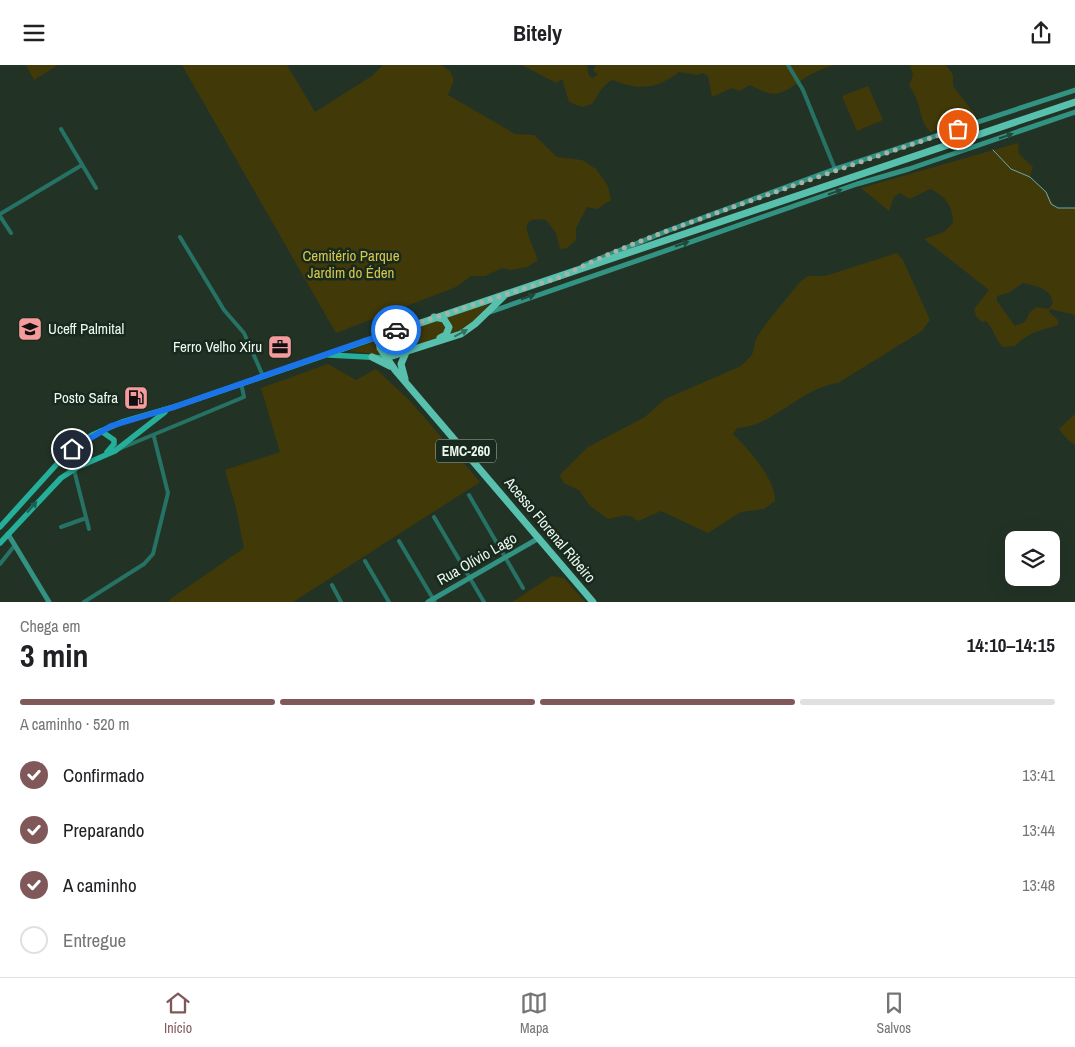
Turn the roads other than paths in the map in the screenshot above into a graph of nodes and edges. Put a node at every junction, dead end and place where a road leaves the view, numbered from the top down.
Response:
1 (788, 65) edge
2 (1075, 90) edge
3 (1075, 101) edge
4 (1075, 112) edge
5 (61, 129) dead end
6 (82, 165) junction
7 (835, 169) junction
8 (96, 188) dead end
9 (0, 215) edge
10 (11, 233) dead end
11 (180, 237) dead end
12 (563, 276) junction
13 (513, 291) junction
14 (483, 316) junction
15 (434, 317) junction
16 (385, 335) junction
17 (436, 341) junction
18 (407, 350) junction
19 (322, 355) junction
20 (372, 357) junction
21 (386, 358) junction
22 (395, 370) junction
23 (263, 375) junction
24 (241, 383) junction
25 (408, 383) junction
26 (174, 407) junction
27 (101, 431) junction
28 (154, 437) junction
29 (115, 451) junction
30 (104, 455) junction
31 (74, 470) junction
32 (469, 495) dead end
33 (434, 517) dead end
34 (86, 518) junction
35 (0, 527) edge
36 (61, 527) dead end
37 (89, 529) dead end
38 (8, 534) junction
39 (539, 538) junction
40 (399, 541) dead end
41 (0, 543) edge
42 (15, 545) junction
43 (506, 557) junction
44 (365, 561) dead end
45 (0, 564) edge
46 (470, 578) junction
47 (332, 585) dead end
48 (524, 588) dead end
49 (432, 601) edge
50 (49, 602) edge
51 (84, 602) edge
52 (341, 602) edge
53 (389, 602) edge
54 (484, 602) edge
55 (593, 602) edge

1 - 7 street
2 - 7 main road
3 - 12 highway
14 -> 4 main road
5 - 6 street
6 - 8 street
6 - 9 street
7 - 12 main road
9 - 10 street
11 - 23 street
12 - 13 highway
13 - 14 highway
13 - 15 highway
17 -> 14 highway
15 - 16 highway
15 - 17 highway
16 - 19 main road
16 - 21 highway
17 - 18 highway
18 - 21 highway
18 - 25 highway, Acesso Florenal Ribeiro / EMC-260
19 - 20 main road
19 - 23 main road
20 - 21 main road
20 - 22 highway
21 - 22 highway, Acesso Florenal Ribeiro / EMC-260
22 - 25 highway, Acesso Florenal Ribeiro / EMC-260
23 - 24 main road
24 - 26 main road
24 - 28 street
25 - 39 highway, Acesso Florenal Ribeiro / EMC-260
26 - 27 main road
26 - 29 main road
27 - 30 main road
27 - 35 main road
28 - 29 street
28 - 51 street
29 - 30 main road
30 - 31 main road
31 - 34 street
38 -> 31 main road
32 - 43 street
33 - 46 street
34 - 36 street
34 - 37 street
38 - 41 main road
38 - 42 main road
39 - 43 main road, Rua Olívio Lago
39 - 55 highway, Acesso Florenal Ribeiro / EMC-260
40 - 49 street
42 - 45 street
42 - 50 main road
43 - 46 main road, Rua Olívio Lago
43 - 48 street
44 - 53 street
46 - 49 main road, Rua Olívio Lago
46 - 54 street
47 - 52 street

